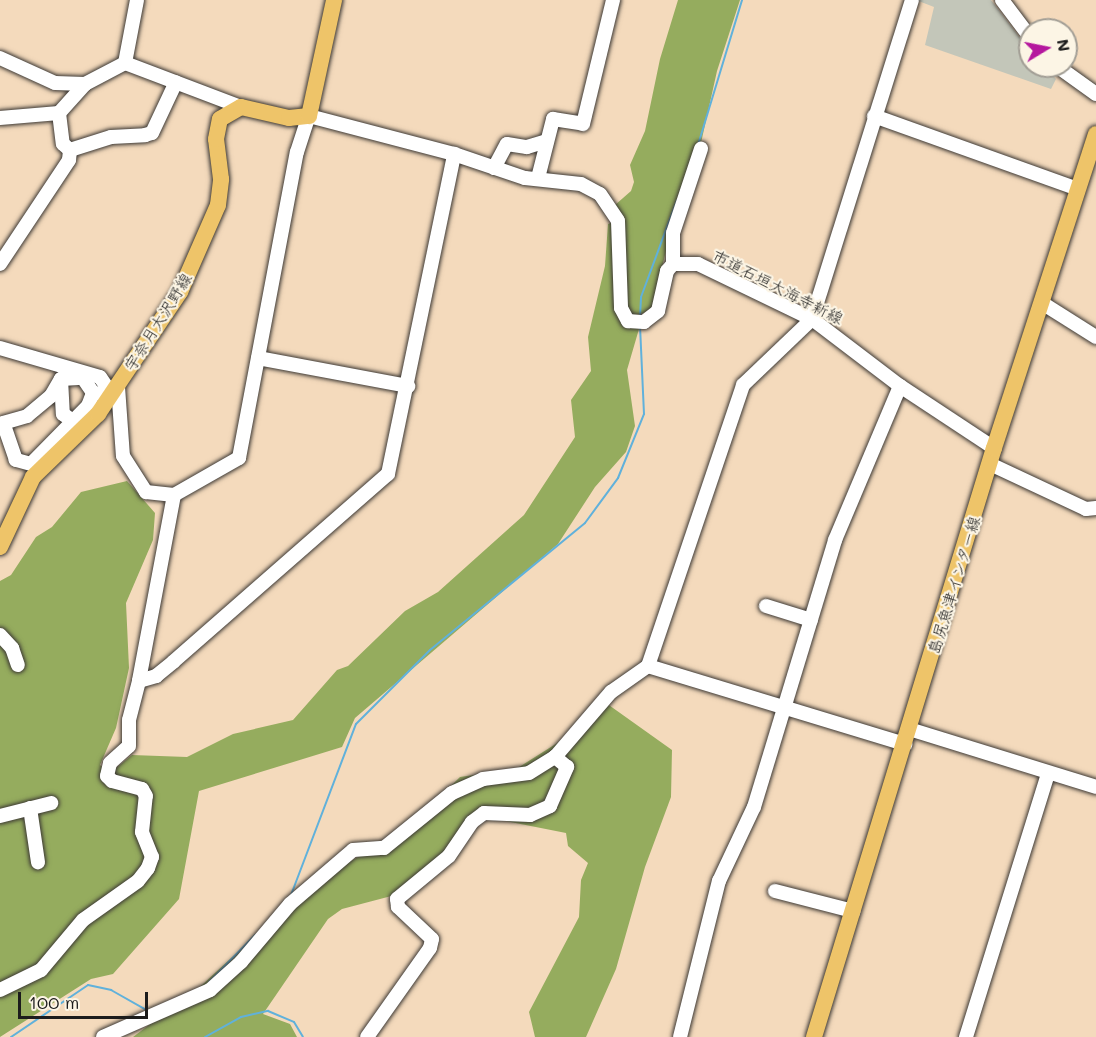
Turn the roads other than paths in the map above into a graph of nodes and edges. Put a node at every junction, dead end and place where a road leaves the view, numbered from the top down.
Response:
1 (137, 0) edge
2 (333, 0) edge
3 (613, 0) edge
4 (912, 0) edge
5 (1002, 0) edge
6 (1018, 22) edge
7 (0, 58) edge
8 (125, 63) junction
9 (1074, 78) edge
10 (176, 82) junction
11 (85, 84) junction
12 (1096, 94) edge
13 (241, 107) junction
14 (59, 113) junction
15 (309, 116) junction
16 (874, 116) junction
17 (0, 118) edge
18 (1096, 134) edge
19 (547, 141) junction
20 (701, 149) dead end
21 (70, 150) junction
22 (454, 154) junction
23 (1092, 162) edge
24 (494, 168) junction
25 (538, 178) junction
26 (1078, 189) junction
27 (0, 264) edge
28 (673, 264) junction
29 (1042, 303) junction
30 (812, 319) junction
31 (1096, 338) edge
32 (0, 348) edge
33 (258, 358) junction
34 (61, 379) junction
35 (408, 386) junction
36 (900, 386) junction
37 (115, 391) junction
38 (93, 393) junction
39 (74, 422) junction
40 (992, 456) junction
41 (174, 495) junction
42 (1096, 508) edge
43 (0, 547) edge
44 (766, 606) dead end
45 (811, 620) junction
46 (0, 635) edge
47 (18, 665) dead end
48 (648, 666) junction
49 (139, 681) junction
50 (784, 707) junction
51 (907, 736) junction
52 (555, 758) junction
53 (1048, 773) junction
54 (1096, 787) edge
55 (51, 803) dead end
56 (30, 808) junction
57 (0, 816) edge
58 (38, 862) dead end
59 (775, 891) dead end
60 (853, 911) junction
61 (0, 990) edge
62 (818, 1036) edge
63 (103, 1037) edge
64 (367, 1037) edge
65 (680, 1037) edge
66 (966, 1037) edge

1 - 8 street
2 - 15 main road
3 - 19 street
4 - 16 street
5 - 6 street
7 - 11 street
8 - 10 street
8 - 11 street
9 - 12 street
10 - 13 street
10 - 21 street
11 - 14 street
13 - 15 main road
13 - 37 main road, 宇奈月大沢野線
14 - 17 street
14 - 21 street
15 - 22 street
15 - 33 street
16 - 26 street
16 - 30 street
18 - 23 main road, 島尻魚津インター線
19 - 24 street
19 - 25 street
20 - 28 street
21 - 27 street
22 - 24 street
22 - 35 street
23 - 26 main road, 島尻魚津インター線
24 - 25 street
25 - 28 street
26 - 29 main road, 島尻魚津インター線
28 - 30 street, 市道石垣大海寺新線
29 - 31 street
29 - 40 main road, 島尻魚津インター線
30 - 36 street, 市道石垣大海寺新線
30 - 48 street
32 - 37 street
33 - 35 street
33 - 41 street
34 - 38 street
34 - 39 street
34 - 39 street
35 - 49 street
36 - 40 street, 市道石垣大海寺新線
36 - 45 street
37 - 38 street
37 - 41 street
37 - 43 main road, 宇奈月大沢野線
38 - 39 street
40 - 42 street, 市道石垣大海寺新線
40 - 51 main road, 島尻魚津インター線
41 - 49 street
44 - 45 street
45 - 50 street
46 - 47 street
48 - 50 street
48 - 52 street
49 - 61 street
50 - 51 street
50 - 65 street
51 - 53 street
51 - 60 main road, 島尻魚津インター線
52 - 63 street
52 - 64 street
53 - 54 street
53 - 66 street
55 - 56 street
56 - 57 street
56 - 58 street
59 - 60 street
60 - 62 main road, 島尻魚津インター線

